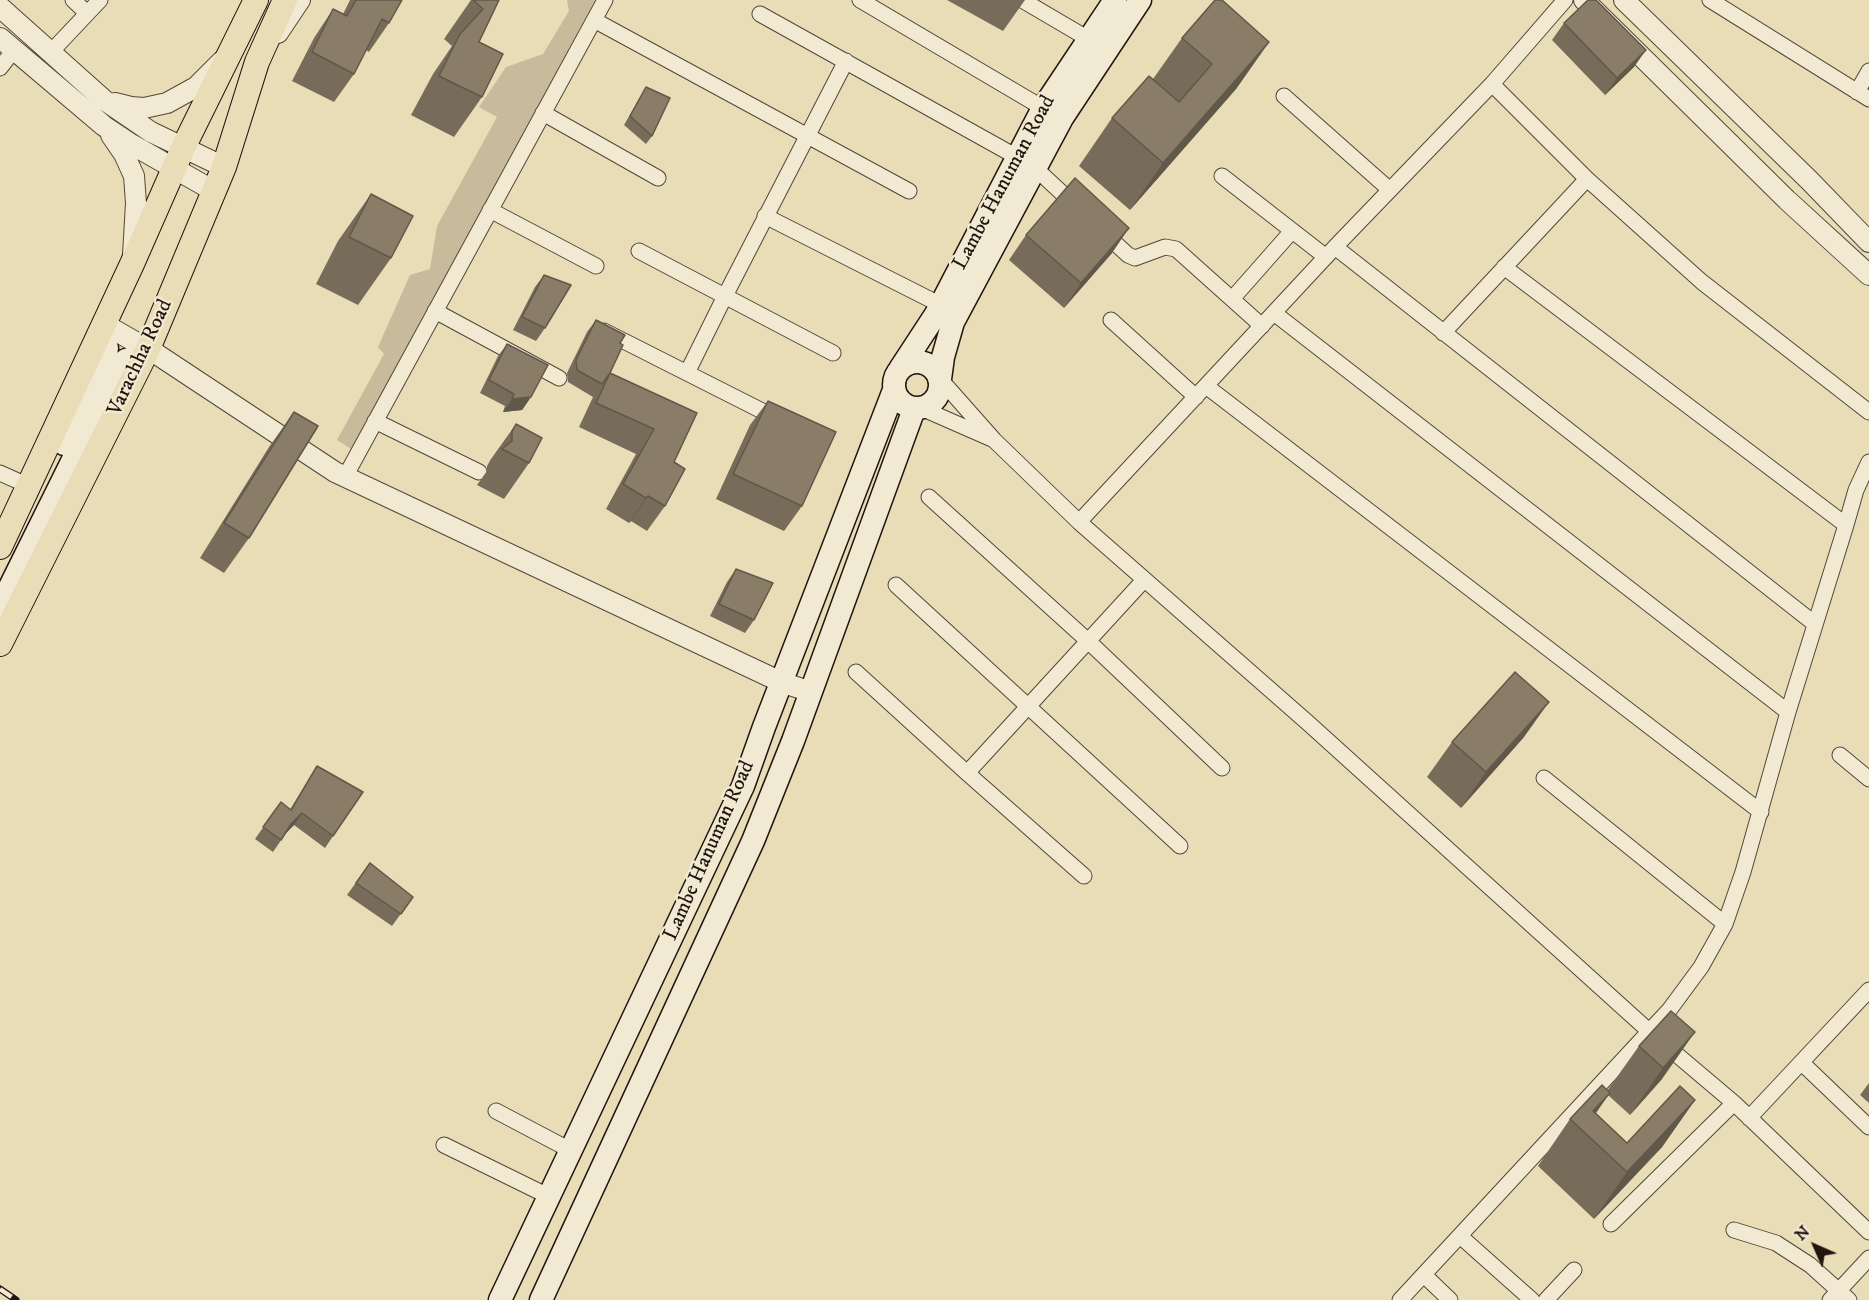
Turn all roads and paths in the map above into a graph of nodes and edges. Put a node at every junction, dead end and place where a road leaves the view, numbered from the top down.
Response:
1 (73, 0) edge
2 (100, 0) edge
3 (243, 0) edge
4 (256, 0) edge
5 (605, 0) edge
6 (860, 0) edge
7 (1115, 0) edge
8 (1140, 0) edge
9 (1565, 0) edge
10 (1584, 0) edge
11 (1624, 0) edge
12 (1710, 0) edge
13 (289, 1) edge
14 (1032, 2) edge
15 (0, 8) edge
16 (87, 13) junction
17 (760, 14) dead end
18 (594, 20) junction
19 (7, 44) edge
20 (1098, 44) junction
21 (232, 49) junction
22 (50, 53) junction
23 (846, 61) junction
24 (0, 68) edge
25 (1869, 71) edge
26 (1492, 84) junction
27 (1863, 95) edge
28 (1284, 96) dead end
29 (104, 100) junction
30 (1053, 113) junction
31 (543, 114) junction
32 (104, 126) junction
33 (807, 135) junction
34 (178, 158) junction
35 (1026, 162) junction
36 (224, 167) junction
37 (1222, 176) dead end
38 (658, 178) dead end
39 (1587, 179) junction
40 (1390, 190) junction
41 (214, 191) junction
42 (909, 191) dead end
43 (490, 210) junction
44 (765, 216) junction
45 (1292, 231) junction
46 (1869, 242) edge
47 (639, 251) dead end
48 (1331, 252) junction
49 (132, 264) junction
50 (596, 266) dead end
51 (1504, 267) junction
52 (1869, 275) edge
53 (725, 296) junction
54 (1232, 298) junction
55 (941, 305) junction
56 (435, 311) junction
57 (1274, 313) junction
58 (1112, 320) dead end
59 (1262, 326) junction
60 (596, 327) edge
61 (102, 329) junction
62 (1443, 333) junction
63 (146, 352) junction
64 (833, 353) dead end
65 (687, 373) junction
66 (559, 378) dead end
67 (897, 379) junction
68 (940, 379) junction
69 (1206, 386) junction
70 (1196, 398) junction
71 (918, 409) junction
72 (1869, 412) edge
73 (375, 421) junction
74 (790, 424) edge
75 (994, 440) junction
76 (1869, 462) edge
77 (479, 472) dead end
78 (0, 473) edge
79 (345, 477) junction
80 (29, 486) junction
81 (929, 496) dead end
82 (1079, 522) junction
83 (1846, 525) junction
84 (0, 547) edge
85 (1144, 580) junction
86 (0, 581) edge
87 (896, 585) dead end
88 (0, 607) edge
89 (1815, 624) junction
90 (1088, 641) junction
91 (0, 644) edge
92 (856, 672) dead end
93 (781, 682) junction
94 (811, 692) junction
95 (1028, 706) junction
96 (1788, 712) junction
97 (1840, 755) dead end
98 (1222, 768) dead end
99 (967, 773) junction
100 (1544, 778) dead end
101 (1869, 779) edge
102 (1761, 812) junction
103 (1180, 846) dead end
104 (1084, 876) dead end
105 (1725, 924) junction
106 (1869, 990) edge
107 (1650, 1032) junction
108 (1802, 1063) junction
109 (1734, 1103) junction
110 (496, 1111) dead end
111 (1749, 1118) junction
112 (1869, 1127) edge
113 (444, 1145) dead end
114 (570, 1150) junction
115 (548, 1196) junction
116 (1611, 1224) dead end
117 (1734, 1230) dead end
118 (1869, 1232) edge
119 (1460, 1236) junction
120 (1868, 1261) edge
121 (1574, 1270) dead end
122 (1424, 1275) junction
123 (1839, 1297) edge
124 (500, 1300) edge
125 (541, 1300) edge
126 (1400, 1300) edge
127 (1450, 1300) edge
128 (1532, 1300) edge
129 (1546, 1300) edge

1 - 16 street
2 - 16 street
3 - 21 street
4 - 21 main road
5 - 18 street
6 - 30 street
7 - 20 main road, Lambe Hanuman Road
8 - 20 main road
9 - 26 street
10 - 52 street
11 - 46 street
12 - 27 street
13 - 36 main road, Varachha Road
14 - 20 street
15 - 22 street
16 - 22 street
17 - 23 street
18 - 31 street
18 - 33 street
19 - 24 street
19 - 32 street
20 - 30 main road, Lambe Hanuman Road
21 - 29 street
21 - 34 main road
22 - 29 street
23 - 33 street
23 - 35 street
25 - 27 street
26 - 39 street
26 - 40 street
28 - 40 street
29 - 34 street
30 - 35 main road, Lambe Hanuman Road
31 - 38 street
31 - 43 street
32 - 34 street
32 - 49 street
33 - 42 street
33 - 44 street
34 - 36 street
34 - 41 street
34 - 49 main road
35 - 54 street
35 - 55 main road, Lambe Hanuman Road
35 - 68 main road
36 - 41 main road, Varachha Road
37 - 45 street
39 - 51 street
39 - 72 street
40 - 48 street
41 - 63 main road, Varachha Road
43 - 50 street
43 - 56 street
44 - 53 street
44 - 55 street
45 - 48 street
45 - 54 street
47 - 53 street
48 - 57 street
48 - 62 street
49 - 61 main road
51 - 62 street
51 - 83 street
53 - 64 street
53 - 65 street
54 - 59 street
55 - 67 main road, Lambe Hanuman Road
56 - 66 street
56 - 73 street
57 - 59 street
57 - 96 street
58 - 70 street
59 - 69 street
60 - 65 street
61 - 63 street
61 - 80 main road
61 - 86 main road
62 - 89 street
63 - 79 street
63 - 88 main road
63 - 91 main road, Varachha Road
65 - 74 street
67 - 68 main road
67 - 71 main road
67 - 93 main road, Lambe Hanuman Road
68 - 71 main road
68 - 75 street
69 - 70 street
69 - 102 street
70 - 82 street
71 - 75 street
71 - 94 main road, Lambe Hanuman Road
73 - 77 street
73 - 79 street
75 - 82 street
76 - 83 street
78 - 80 street
79 - 93 street
80 - 84 main road
81 - 90 street
82 - 85 street
83 - 89 street
85 - 90 street
85 - 107 street
87 - 95 street
89 - 96 street
90 - 95 street
90 - 98 street
92 - 99 street
93 - 94 street
93 - 114 main road, Lambe Hanuman Road
94 - 125 main road, Lambe Hanuman Road
95 - 99 street
95 - 103 street
96 - 102 street
97 - 101 street
99 - 104 street
100 - 105 street
102 - 105 street
105 - 107 street
106 - 108 street
107 - 109 street
107 - 119 street
108 - 111 street
108 - 112 street
109 - 111 street
109 - 116 street
110 - 114 street
111 - 118 street
113 - 115 street
114 - 115 main road, Lambe Hanuman Road
115 - 124 main road, Lambe Hanuman Road
117 - 123 street
119 - 122 street
119 - 128 street
120 - 123 street
121 - 129 street
122 - 126 street
122 - 127 street

